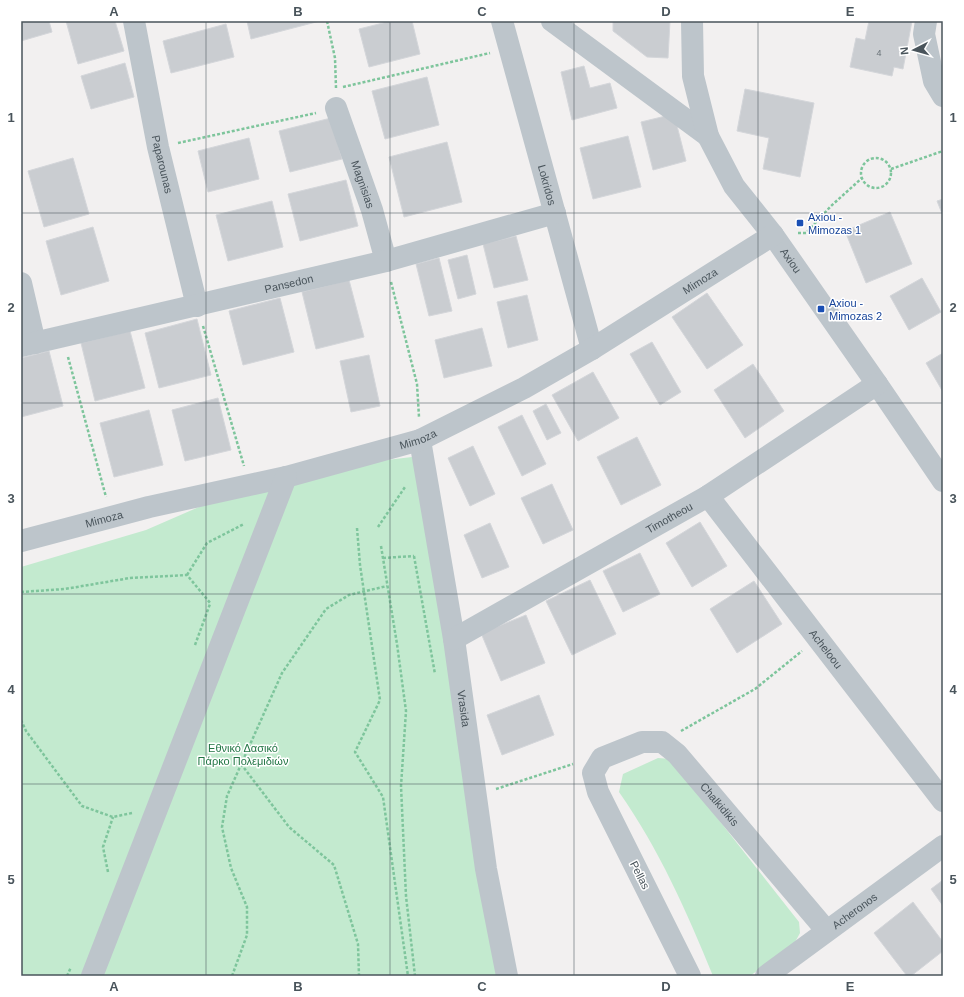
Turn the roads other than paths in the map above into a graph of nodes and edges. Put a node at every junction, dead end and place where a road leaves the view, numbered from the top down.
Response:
1 (134, 21) edge
2 (502, 21) edge
3 (552, 21) edge
4 (692, 21) edge
5 (926, 21) edge
6 (943, 96) edge
7 (336, 108) road end
8 (708, 136) junction
9 (555, 213) junction
10 (774, 235) junction
11 (386, 261) junction
12 (21, 283) edge
13 (197, 306) junction
14 (28, 344) edge
15 (592, 349) junction
16 (878, 384) junction
17 (420, 440) junction
18 (286, 477) junction
19 (943, 481) edge
20 (708, 496) junction
21 (21, 541) edge
22 (454, 639) junction
23 (593, 773) joint
24 (943, 801) edge
25 (943, 846) edge
26 (826, 930) junction
27 (92, 976) edge
28 (507, 976) edge
29 (690, 976) edge
30 (766, 976) edge

1 - 13 street, Paparounas
2 - 9 street, Lokridos
3 - 8 street
4 - 8 street, Axiou
5 - 6 street
7 - 11 street, Magnisias
8 - 10 street, Axiou
9 - 11 street, Pansedon
9 - 15 street, Lokridos
10 - 15 street, Mimoza
10 - 16 street, Axiou
11 - 13 street, Pansedon
12 - 14 street
13 - 14 street, Pansedon
15 - 17 street, Mimoza
16 - 19 street, Axiou
16 - 20 street, Timotheou
17 - 18 street, Mimoza
17 - 22 street, Vrasida
18 - 21 street, Mimoza
18 - 27 street
20 - 22 street, Timotheou
20 - 24 street, Acheloou
22 - 28 street, Vrasida
23 - 26 street, Chalkidikis
23 - 29 street, Pellas
25 - 26 street, Acheronos
26 - 30 street, Acheronos

